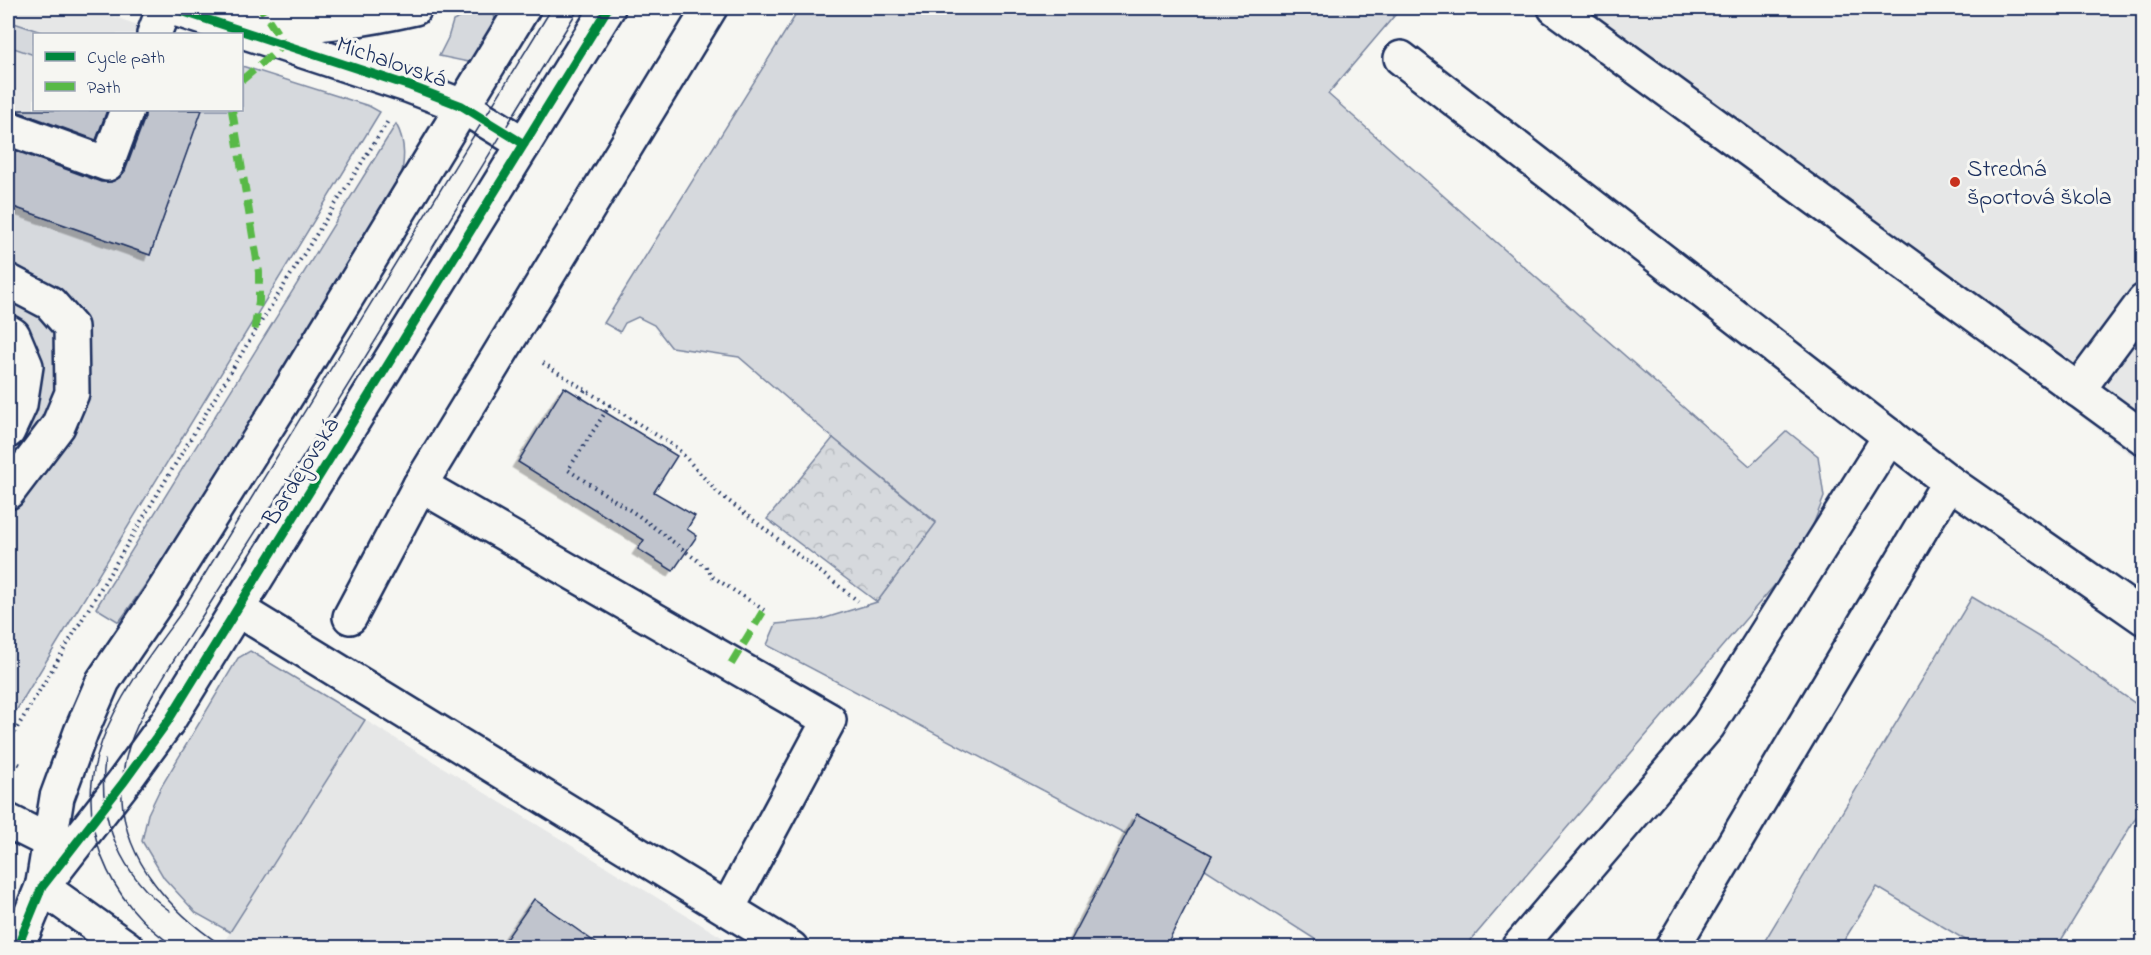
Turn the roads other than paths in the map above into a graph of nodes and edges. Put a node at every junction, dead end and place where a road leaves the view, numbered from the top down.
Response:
1 (164, 8) edge
2 (172, 8) edge
3 (415, 8) edge
4 (523, 8) edge
5 (609, 8) edge
6 (710, 8) edge
7 (1555, 8) edge
8 (231, 26) junction
9 (154, 33) edge
10 (1401, 58) dead end
11 (462, 106) junction
12 (127, 111) edge
13 (8, 128) edge
14 (524, 144) junction
15 (8, 281) edge
16 (2144, 302) edge
17 (8, 332) edge
18 (2078, 390) junction
19 (14, 418) edge
20 (57, 426) junction
21 (1890, 436) junction
22 (2144, 438) edge
23 (1949, 482) junction
24 (420, 485) junction
25 (8, 492) edge
26 (237, 609) junction
27 (350, 618) dead end
28 (2144, 618) edge
29 (8, 821) edge
30 (60, 845) junction
31 (42, 887) junction
32 (728, 908) junction
33 (17, 948) edge
34 (127, 948) edge
35 (791, 948) edge
36 (1518, 948) edge
37 (1672, 948) edge

1 - 9 street
2 - 8 street, Michalovská
3 - 8 street
4 - 11 street
5 - 14 street, Bardejovská
6 - 24 street
7 - 18 street
8 - 11 street, Michalovská
10 - 21 street
11 - 14 street, Michalovská
11 - 30 street
12 - 13 street
14 - 26 street, Bardejovská
15 - 20 street
16 - 18 street
17 - 19 street
18 - 22 street
19 - 20 street
20 - 25 street
21 - 23 street
21 - 36 street
23 - 28 street
23 - 37 street
24 - 27 street
24 - 32 street
26 - 30 street, Bardejovská
26 - 32 street
29 - 30 street
30 - 31 street
31 - 33 street
31 - 34 street
32 - 35 street

